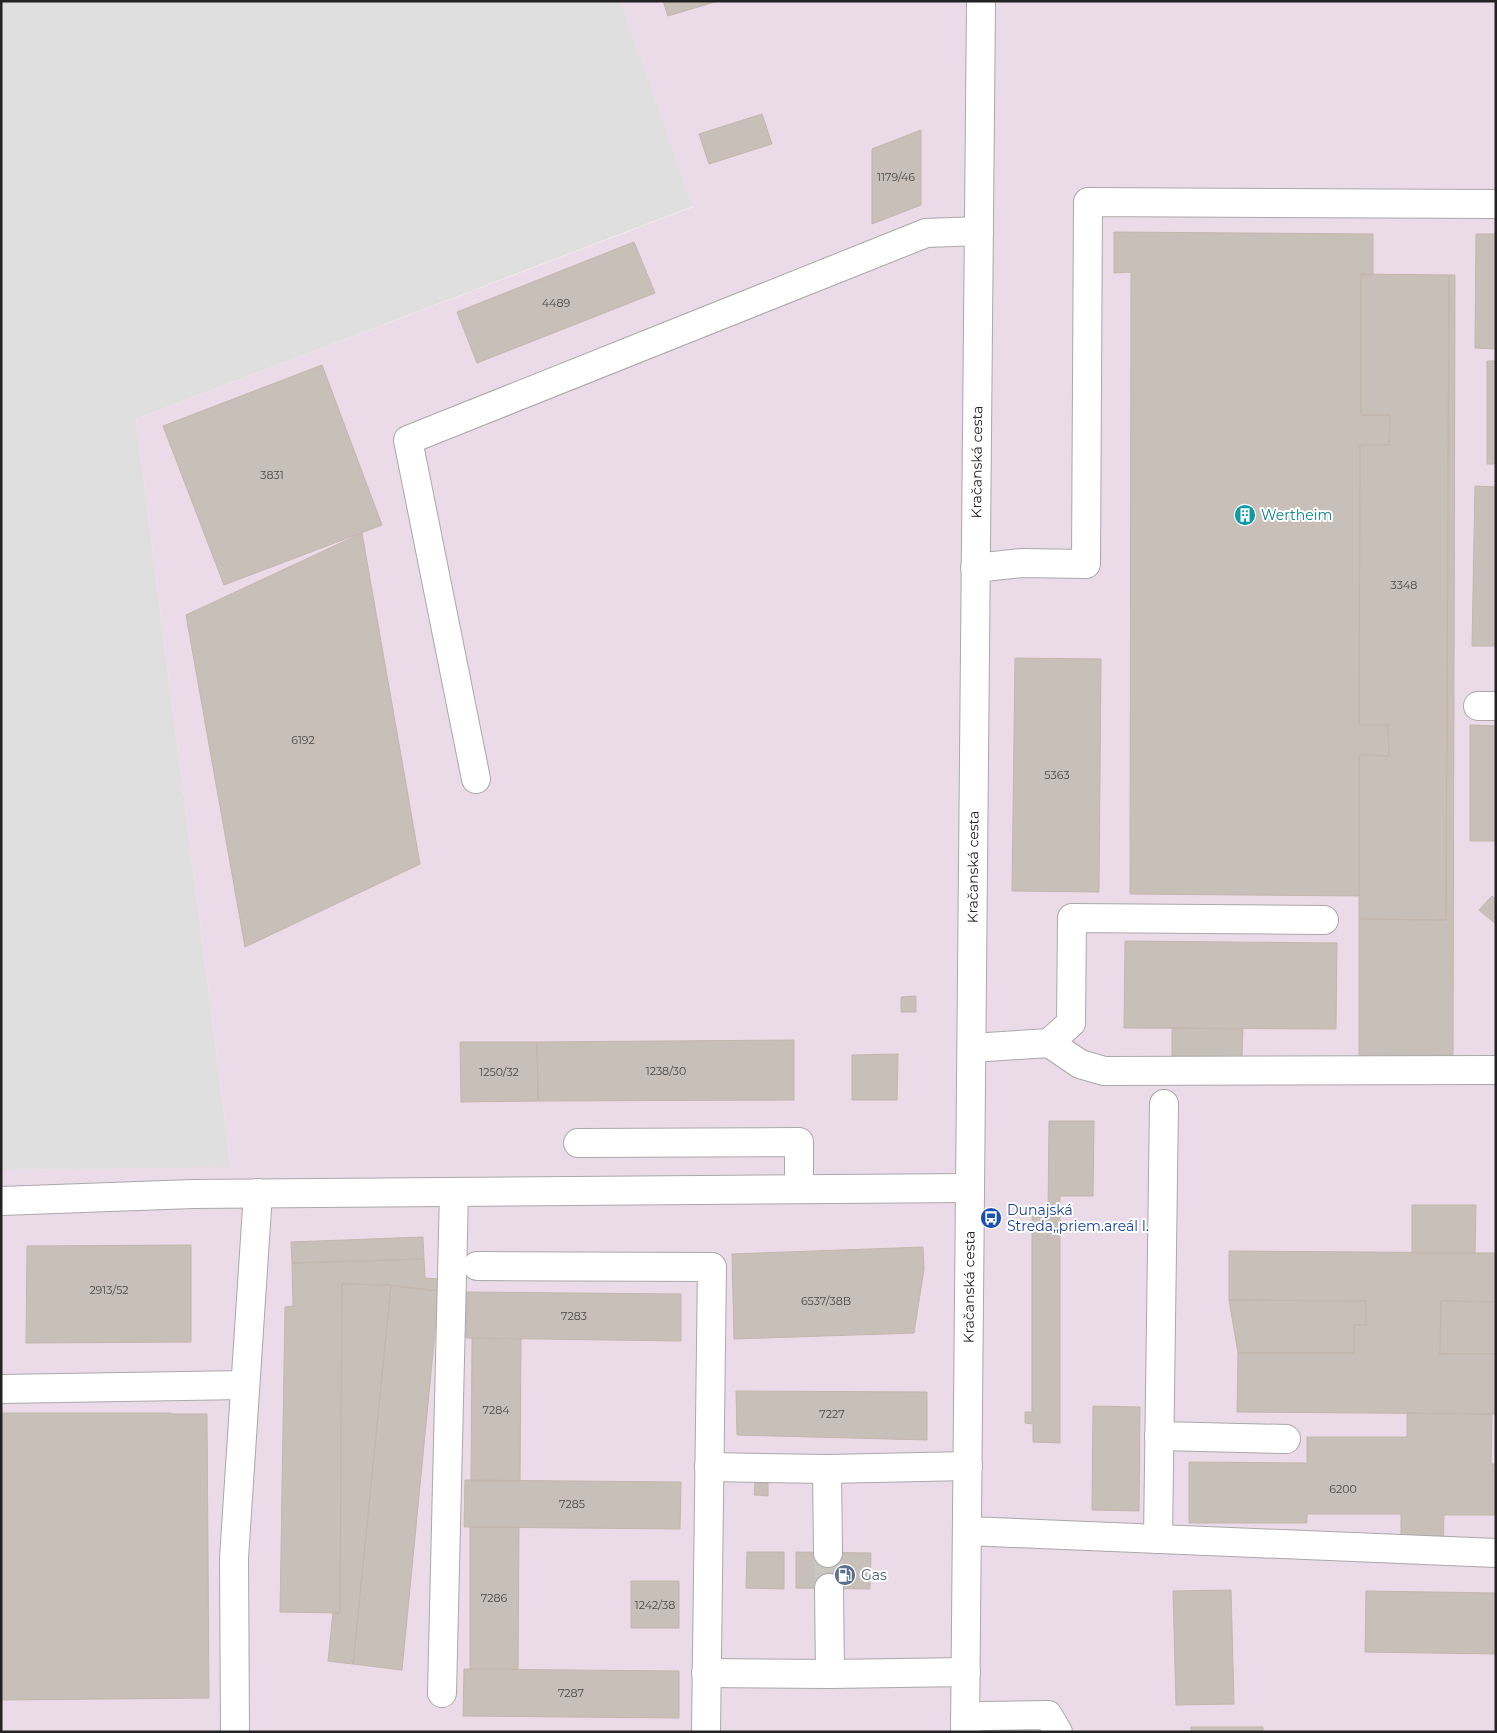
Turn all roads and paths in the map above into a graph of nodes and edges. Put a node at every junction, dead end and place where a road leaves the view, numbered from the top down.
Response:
1 (980, 1) edge
2 (1496, 204) edge
3 (978, 231) junction
4 (975, 568) junction
5 (476, 779) dead end
6 (1324, 920) dead end
7 (1049, 1042) junction
8 (972, 1048) junction
9 (1496, 1070) edge
10 (1164, 1104) dead end
11 (578, 1143) dead end
12 (970, 1188) junction
13 (799, 1189) junction
14 (454, 1192) junction
15 (258, 1193) junction
16 (1, 1201) edge
17 (477, 1266) dead end
18 (245, 1385) junction
19 (1, 1389) edge
20 (1159, 1436) junction
21 (1286, 1439) dead end
22 (709, 1466) junction
23 (968, 1466) junction
24 (827, 1469) junction
25 (967, 1531) junction
26 (1158, 1539) junction
27 (828, 1553) tunnel mouth
28 (1496, 1553) edge
29 (829, 1588) tunnel mouth
30 (966, 1672) junction
31 (706, 1673) junction
32 (830, 1674) junction
33 (442, 1693) dead end
34 (965, 1725) edge
35 (235, 1732) edge
36 (706, 1732) edge
37 (1058, 1732) edge

1 - 3 street, Kračanská cesta
2 - 4 street
3 - 4 street, Kračanská cesta
3 - 5 street
4 - 8 street, Kračanská cesta
6 - 7 street
7 - 8 street
7 - 9 street
8 - 12 street, Kračanská cesta
10 - 20 street
11 - 13 street
12 - 13 street
12 - 23 street, Kračanská cesta
13 - 14 street
14 - 15 street
14 - 33 street
15 - 16 street
15 - 18 street
17 - 22 street
18 - 19 street
18 - 35 street
20 - 21 street
20 - 26 street
22 - 24 street
22 - 31 street
23 - 24 street
23 - 25 street, Kračanská cesta
24 - 27 street
25 - 26 street
25 - 30 street, Kračanská cesta
26 - 28 street
29 - 32 street
30 - 32 street
30 - 34 street, Kračanská cesta
31 - 32 street
31 - 36 street
34 - 37 street

